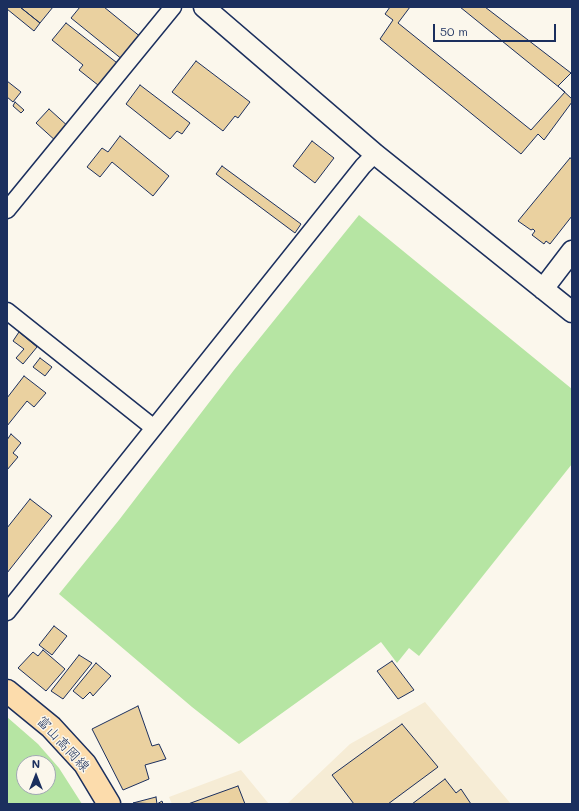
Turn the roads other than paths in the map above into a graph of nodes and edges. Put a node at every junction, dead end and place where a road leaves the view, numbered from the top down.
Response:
1 (173, 7) edge
2 (204, 7) edge
3 (375, 154) junction
4 (7, 210) edge
5 (572, 251) edge
6 (543, 289) junction
7 (7, 311) edge
8 (572, 312) edge
9 (154, 428) junction
10 (7, 612) edge
11 (7, 691) edge
12 (109, 804) edge

1 - 4 street
2 - 3 street
3 - 6 street
3 - 9 street
5 - 6 street
6 - 8 street
7 - 9 street
9 - 10 street
11 - 12 main road, 富山高岡線

